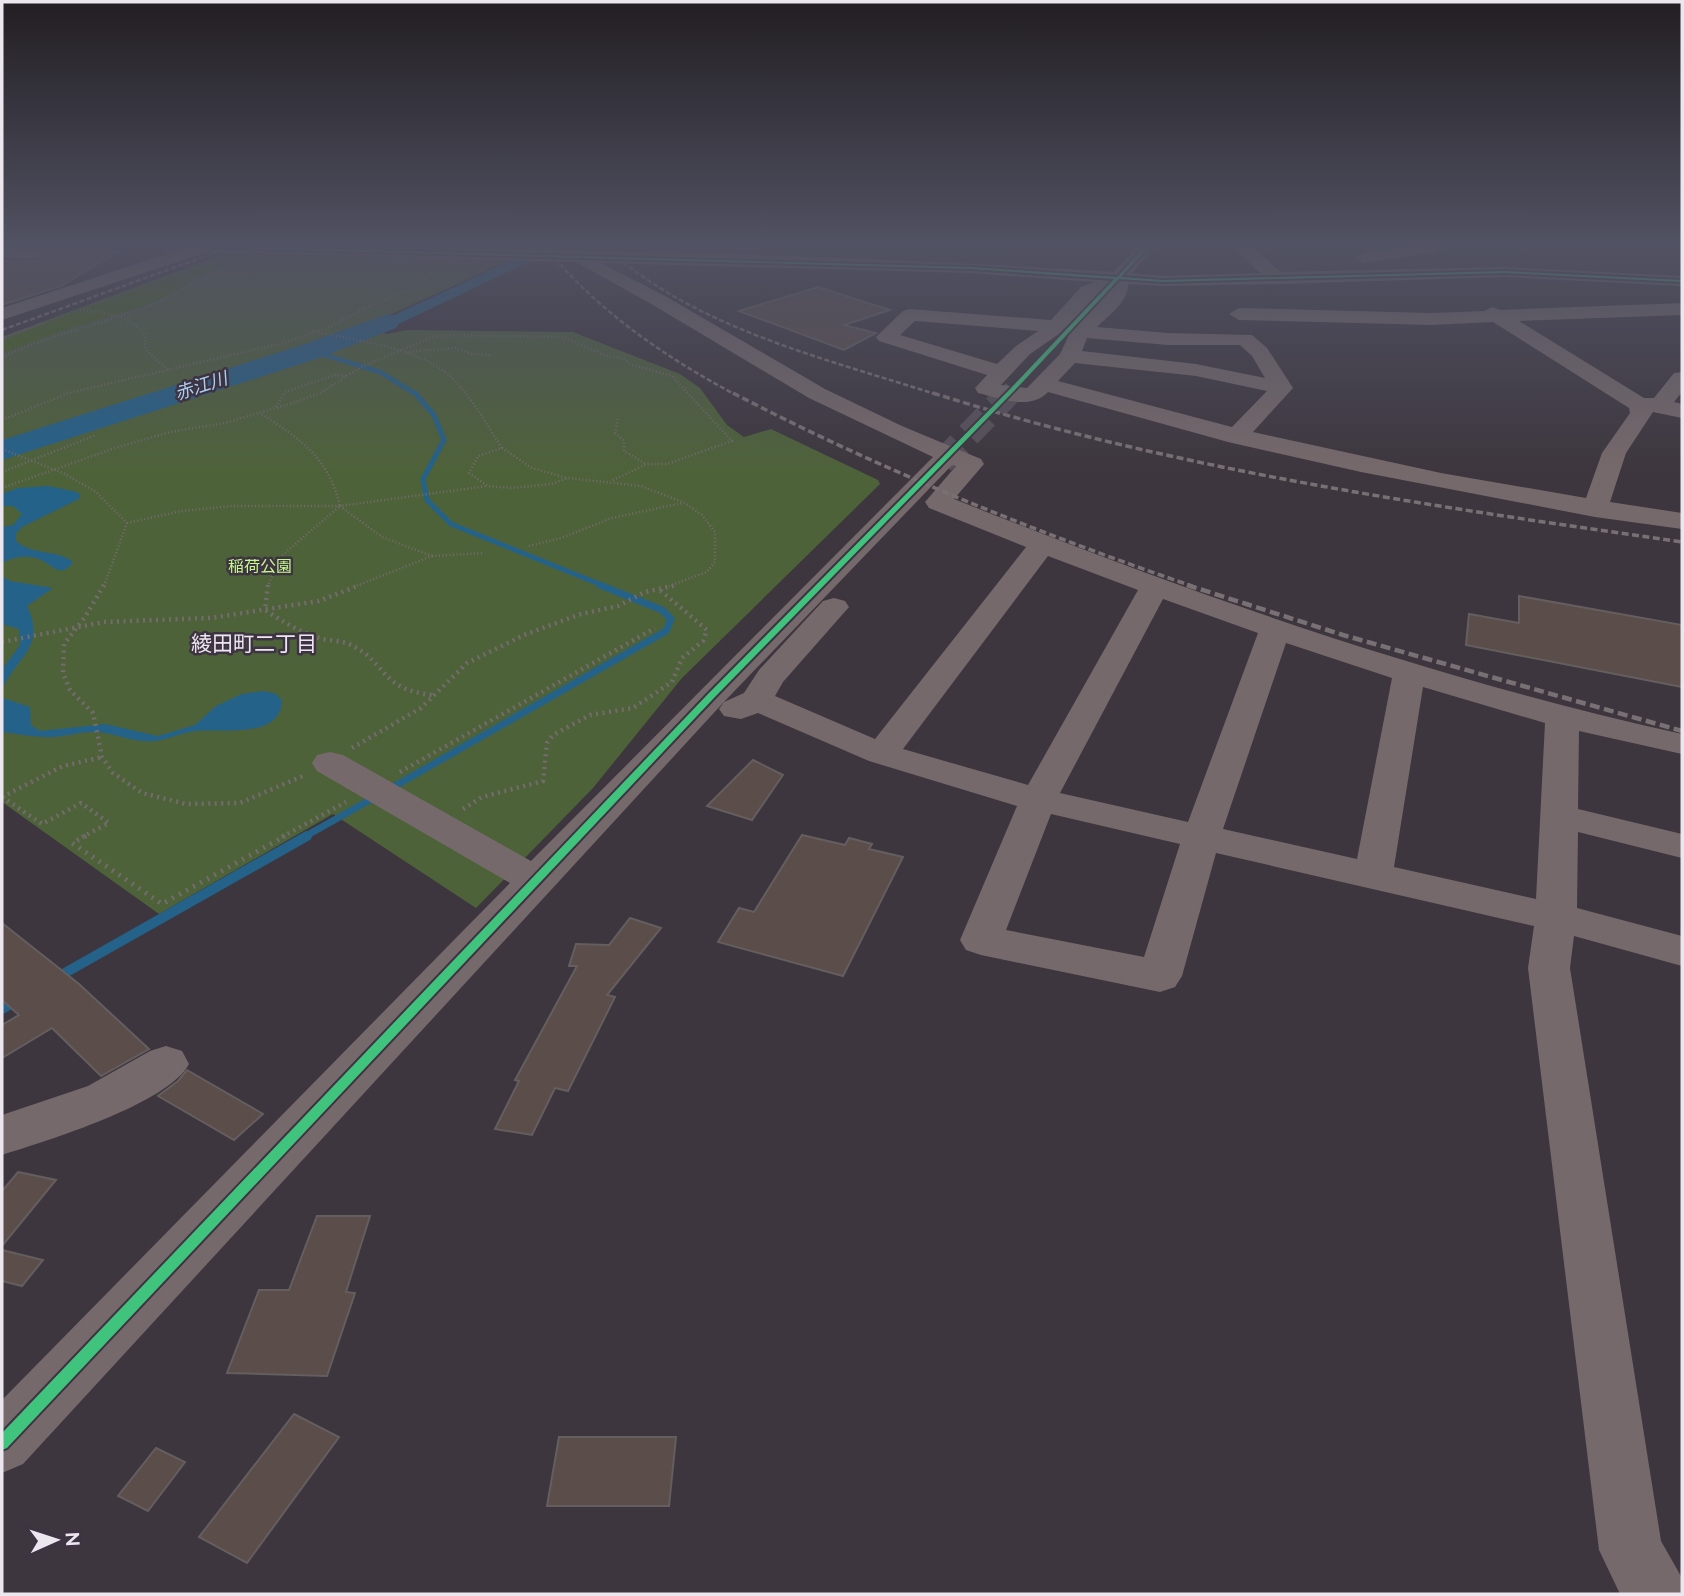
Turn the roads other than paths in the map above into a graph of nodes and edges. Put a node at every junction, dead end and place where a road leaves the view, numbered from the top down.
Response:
1 (694, 321) edge
2 (903, 321) edge
3 (988, 321) edge
4 (1060, 321) edge
5 (1071, 321) edge
6 (1091, 321) edge
7 (1506, 321) edge
8 (1055, 327) junction
9 (1082, 332) junction
10 (1168, 339) junction
11 (1070, 356) junction
12 (1161, 367) junction
13 (1682, 377) edge
14 (1007, 380) junction
15 (1045, 384) junction
16 (1282, 388) junction
17 (1660, 407) edge
18 (1236, 437) junction
19 (935, 470) junction
20 (1595, 509) junction
21 (1682, 522) edge
22 (1043, 544) junction
23 (1156, 586) junction
24 (1275, 630) junction
25 (1409, 672) junction
26 (756, 700) junction
27 (706, 702) junction
28 (1562, 717) junction
29 (1682, 744) edge
30 (881, 754) junction
31 (330, 763) road end
32 (1038, 800) junction
33 (1559, 817) junction
34 (1201, 838) junction
35 (1682, 846) edge
36 (1373, 876) junction
37 (537, 881) junction
38 (1556, 917) junction
39 (1682, 951) edge
40 (166, 1064) dead end
41 (2, 1135) edge
42 (2, 1443) edge
43 (1656, 1594) edge

1 - 19 street
2 - 14 street
3 - 8 street
4 - 8 street
5 - 14 street
6 - 9 street
7 - 17 street
8 - 14 street
9 - 10 street
9 - 11 street
10 - 12 street
10 - 16 street
11 - 12 street
11 - 15 street
12 - 16 street
13 - 17 street
14 - 15 street
15 - 18 street
16 - 18 street
17 - 20 street
18 - 20 street
19 - 22 street
19 - 26 street
19 - 27 street
20 - 21 street
22 - 23 street
22 - 30 street
23 - 24 street
23 - 32 street
24 - 25 street
24 - 34 street
25 - 28 street
25 - 36 street
26 - 27 street
26 - 30 street
27 - 37 street
28 - 29 street
28 - 33 street
30 - 32 street
31 - 37 street
32 - 34 street
32 - 34 street
33 - 35 street
33 - 38 street
34 - 36 street
36 - 38 street
37 - 42 street
38 - 39 street
38 - 43 street
40 - 41 street

